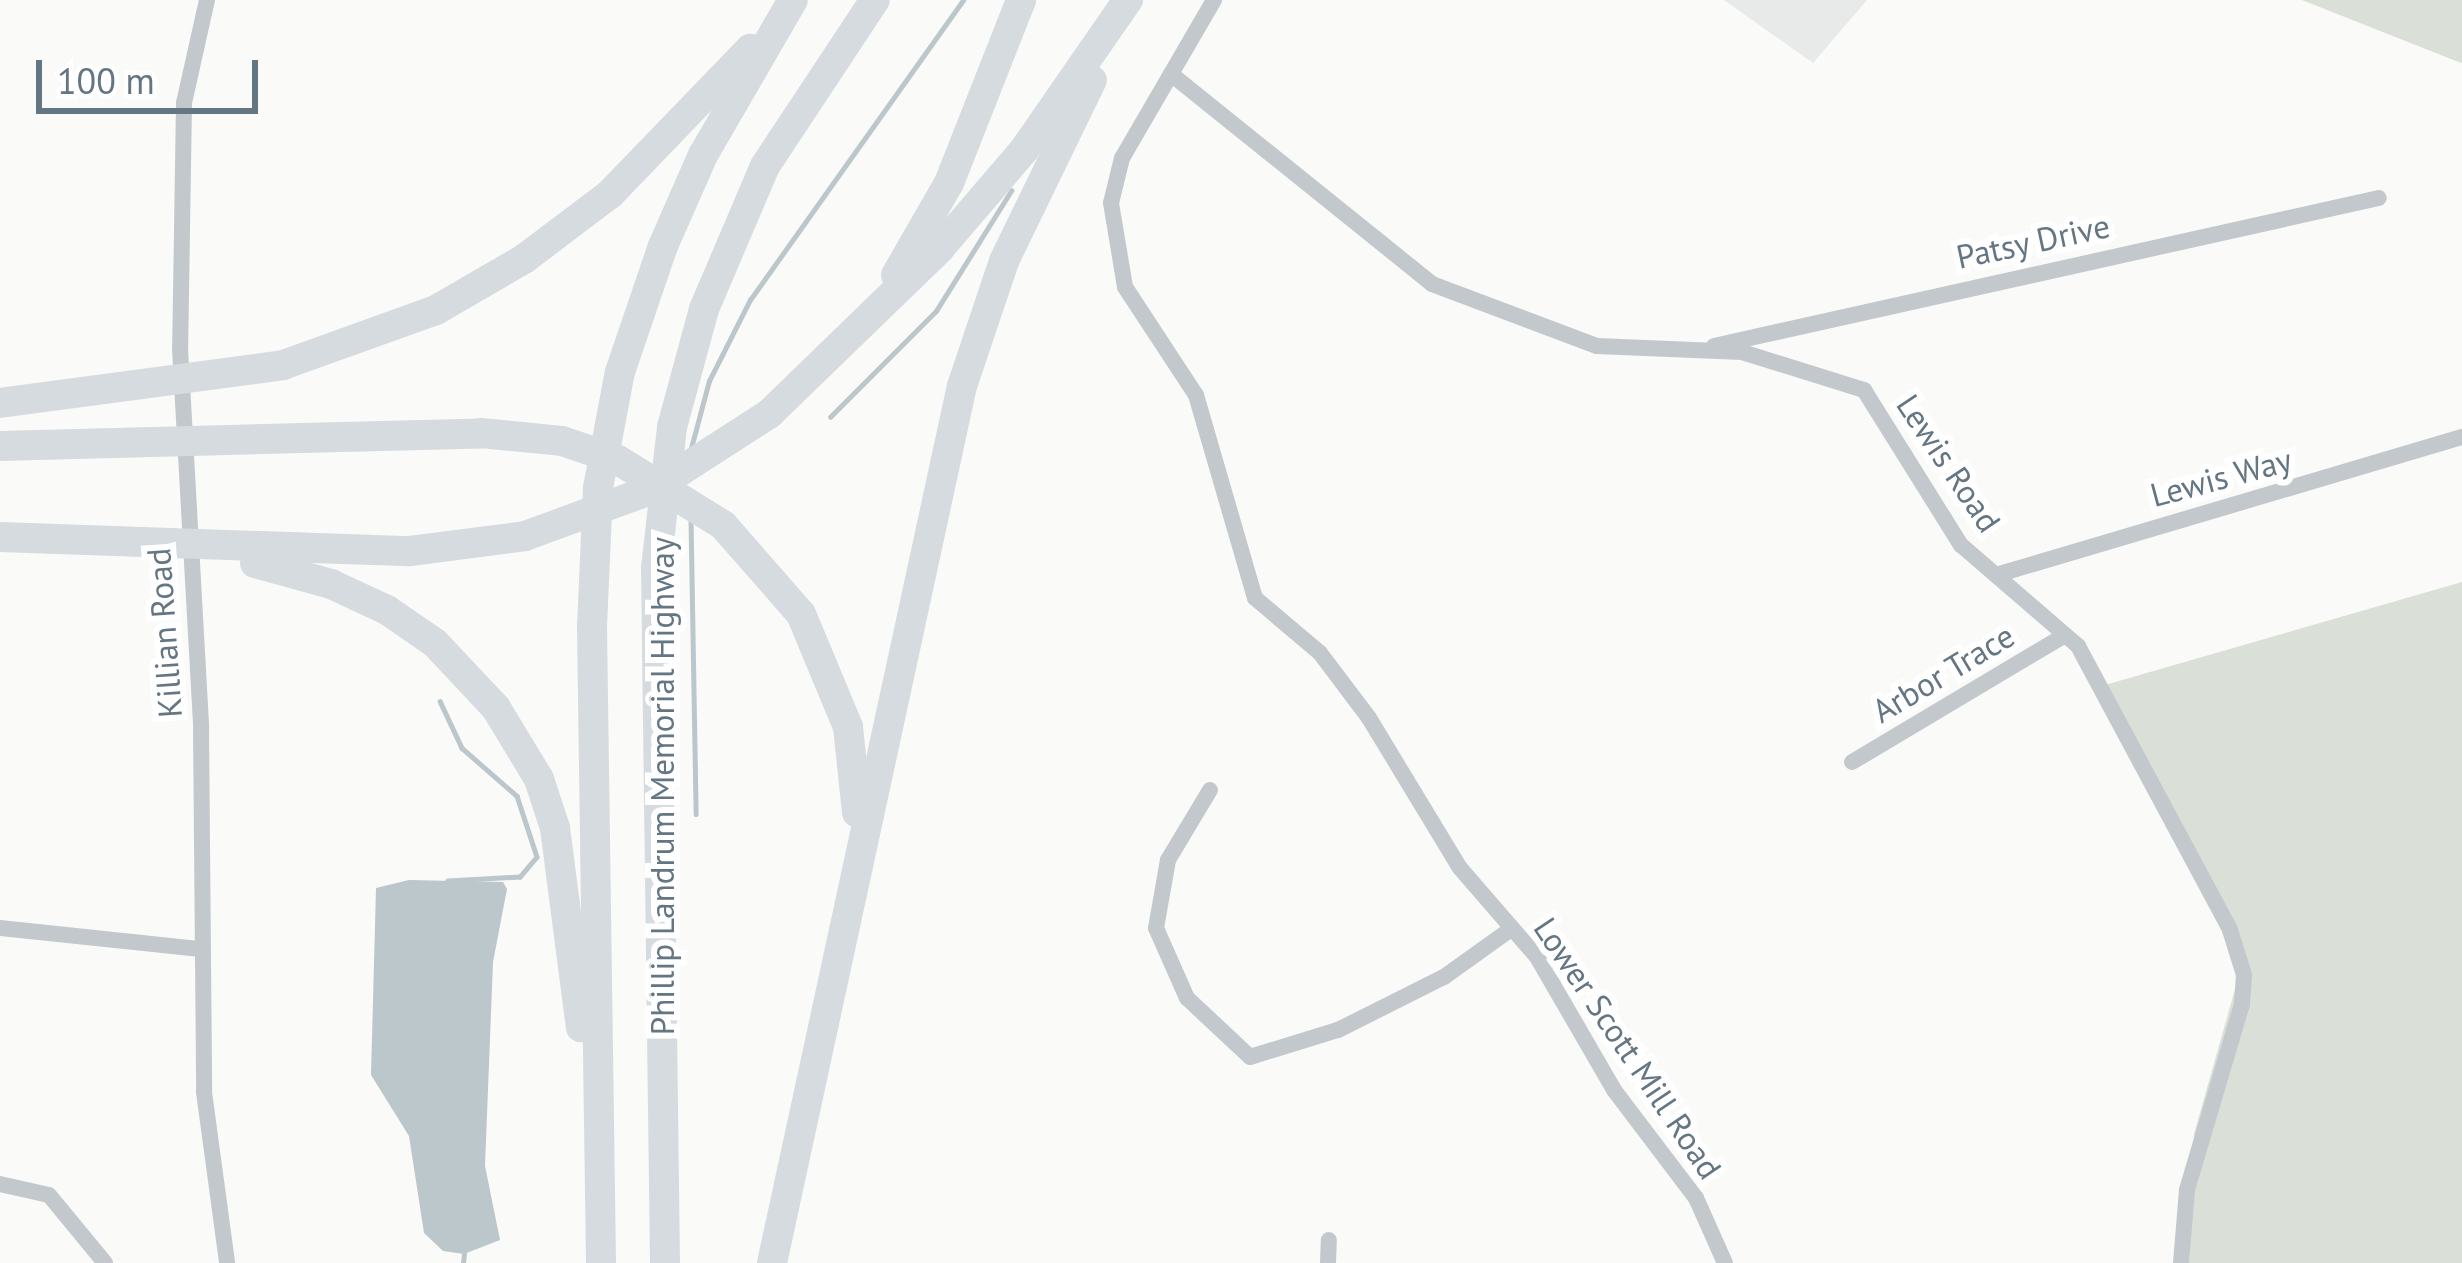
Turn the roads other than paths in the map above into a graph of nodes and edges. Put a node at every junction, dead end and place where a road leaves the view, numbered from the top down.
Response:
1 (207, 0) edge
2 (875, 0) edge
3 (1021, 0) edge
4 (1131, 0) edge
5 (1214, 0) edge
6 (784, 11) edge
7 (1171, 74) junction
8 (2379, 198) dead end
9 (856, 334) junction
10 (1702, 350) junction
11 (0, 403) edge
12 (2462, 437) edge
13 (0, 446) edge
14 (0, 537) edge
15 (196, 549) junction
16 (1996, 575) junction
17 (2065, 635) junction
18 (1852, 762) dead end
19 (1210, 790) dead end
20 (857, 861) junction
21 (0, 928) edge
22 (1510, 928) junction
23 (201, 950) junction
24 (0, 1184) edge
25 (600, 1202) junction
26 (1330, 1240) dead end
27 (105, 1263) edge
28 (227, 1263) edge
29 (601, 1263) edge
30 (664, 1263) edge
31 (772, 1263) edge
32 (1328, 1263) edge
33 (1726, 1263) edge
34 (2181, 1263) edge

1 - 23 street, Killian Road
2 - 30 highway, Phillip Landrum Memorial Highway
3 - 9 highway
4 - 9 highway
4 - 20 highway
5 - 7 street, Lower Scott Mill Road
6 - 11 highway
6 - 25 highway, Phillip Landrum Memorial Highway
7 - 10 street, Lewis Road
7 - 22 street, Lower Scott Mill Road
8 - 10 street, Patsy Drive
9 - 15 highway
10 - 16 street, Lewis Road
12 - 16 street, Lewis Way
13 - 20 highway
14 - 15 highway
15 - 25 highway
16 - 17 street, Lewis Road
17 - 18 street, Arbor Trace
17 - 34 street, Lewis Road
19 - 22 street
20 - 31 highway
21 - 23 street
22 - 33 street, Lower Scott Mill Road
23 - 28 street, Killian Road
24 - 27 street
25 - 29 highway, Phillip Landrum Memorial Highway
26 - 32 street

